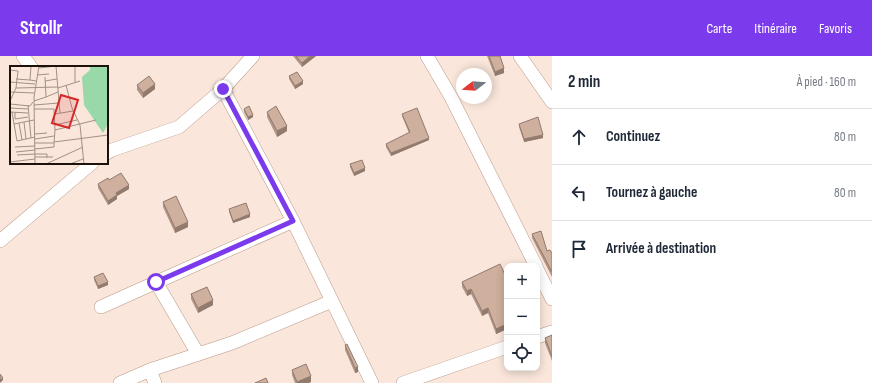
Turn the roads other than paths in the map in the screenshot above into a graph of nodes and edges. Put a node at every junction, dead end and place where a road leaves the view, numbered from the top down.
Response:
1 (23, 56) edge
2 (253, 56) edge
3 (427, 56) edge
4 (520, 56) edge
5 (30, 66) edge
6 (223, 89) junction
7 (552, 102) edge
8 (108, 153) edge
9 (91, 164) edge
10 (293, 221) junction
11 (0, 241) edge
12 (534, 263) edge
13 (540, 275) edge
14 (156, 282) junction
15 (552, 299) edge
16 (332, 301) junction
17 (101, 307) dead end
18 (552, 332) edge
19 (540, 336) edge
20 (504, 348) edge
21 (198, 354) junction
22 (150, 370) junction
23 (120, 383) edge
24 (155, 383) edge
25 (372, 383) edge
26 (403, 383) edge

1 - 5 street
2 - 6 street
3 - 12 street
4 - 7 street
6 - 8 street
6 - 10 street
9 - 11 street
10 - 14 street
10 - 16 street
13 - 15 street
14 - 17 street
14 - 21 street
16 - 21 street
16 - 25 street
18 - 19 street
20 - 26 street
21 - 22 street
22 - 23 street
22 - 24 street

